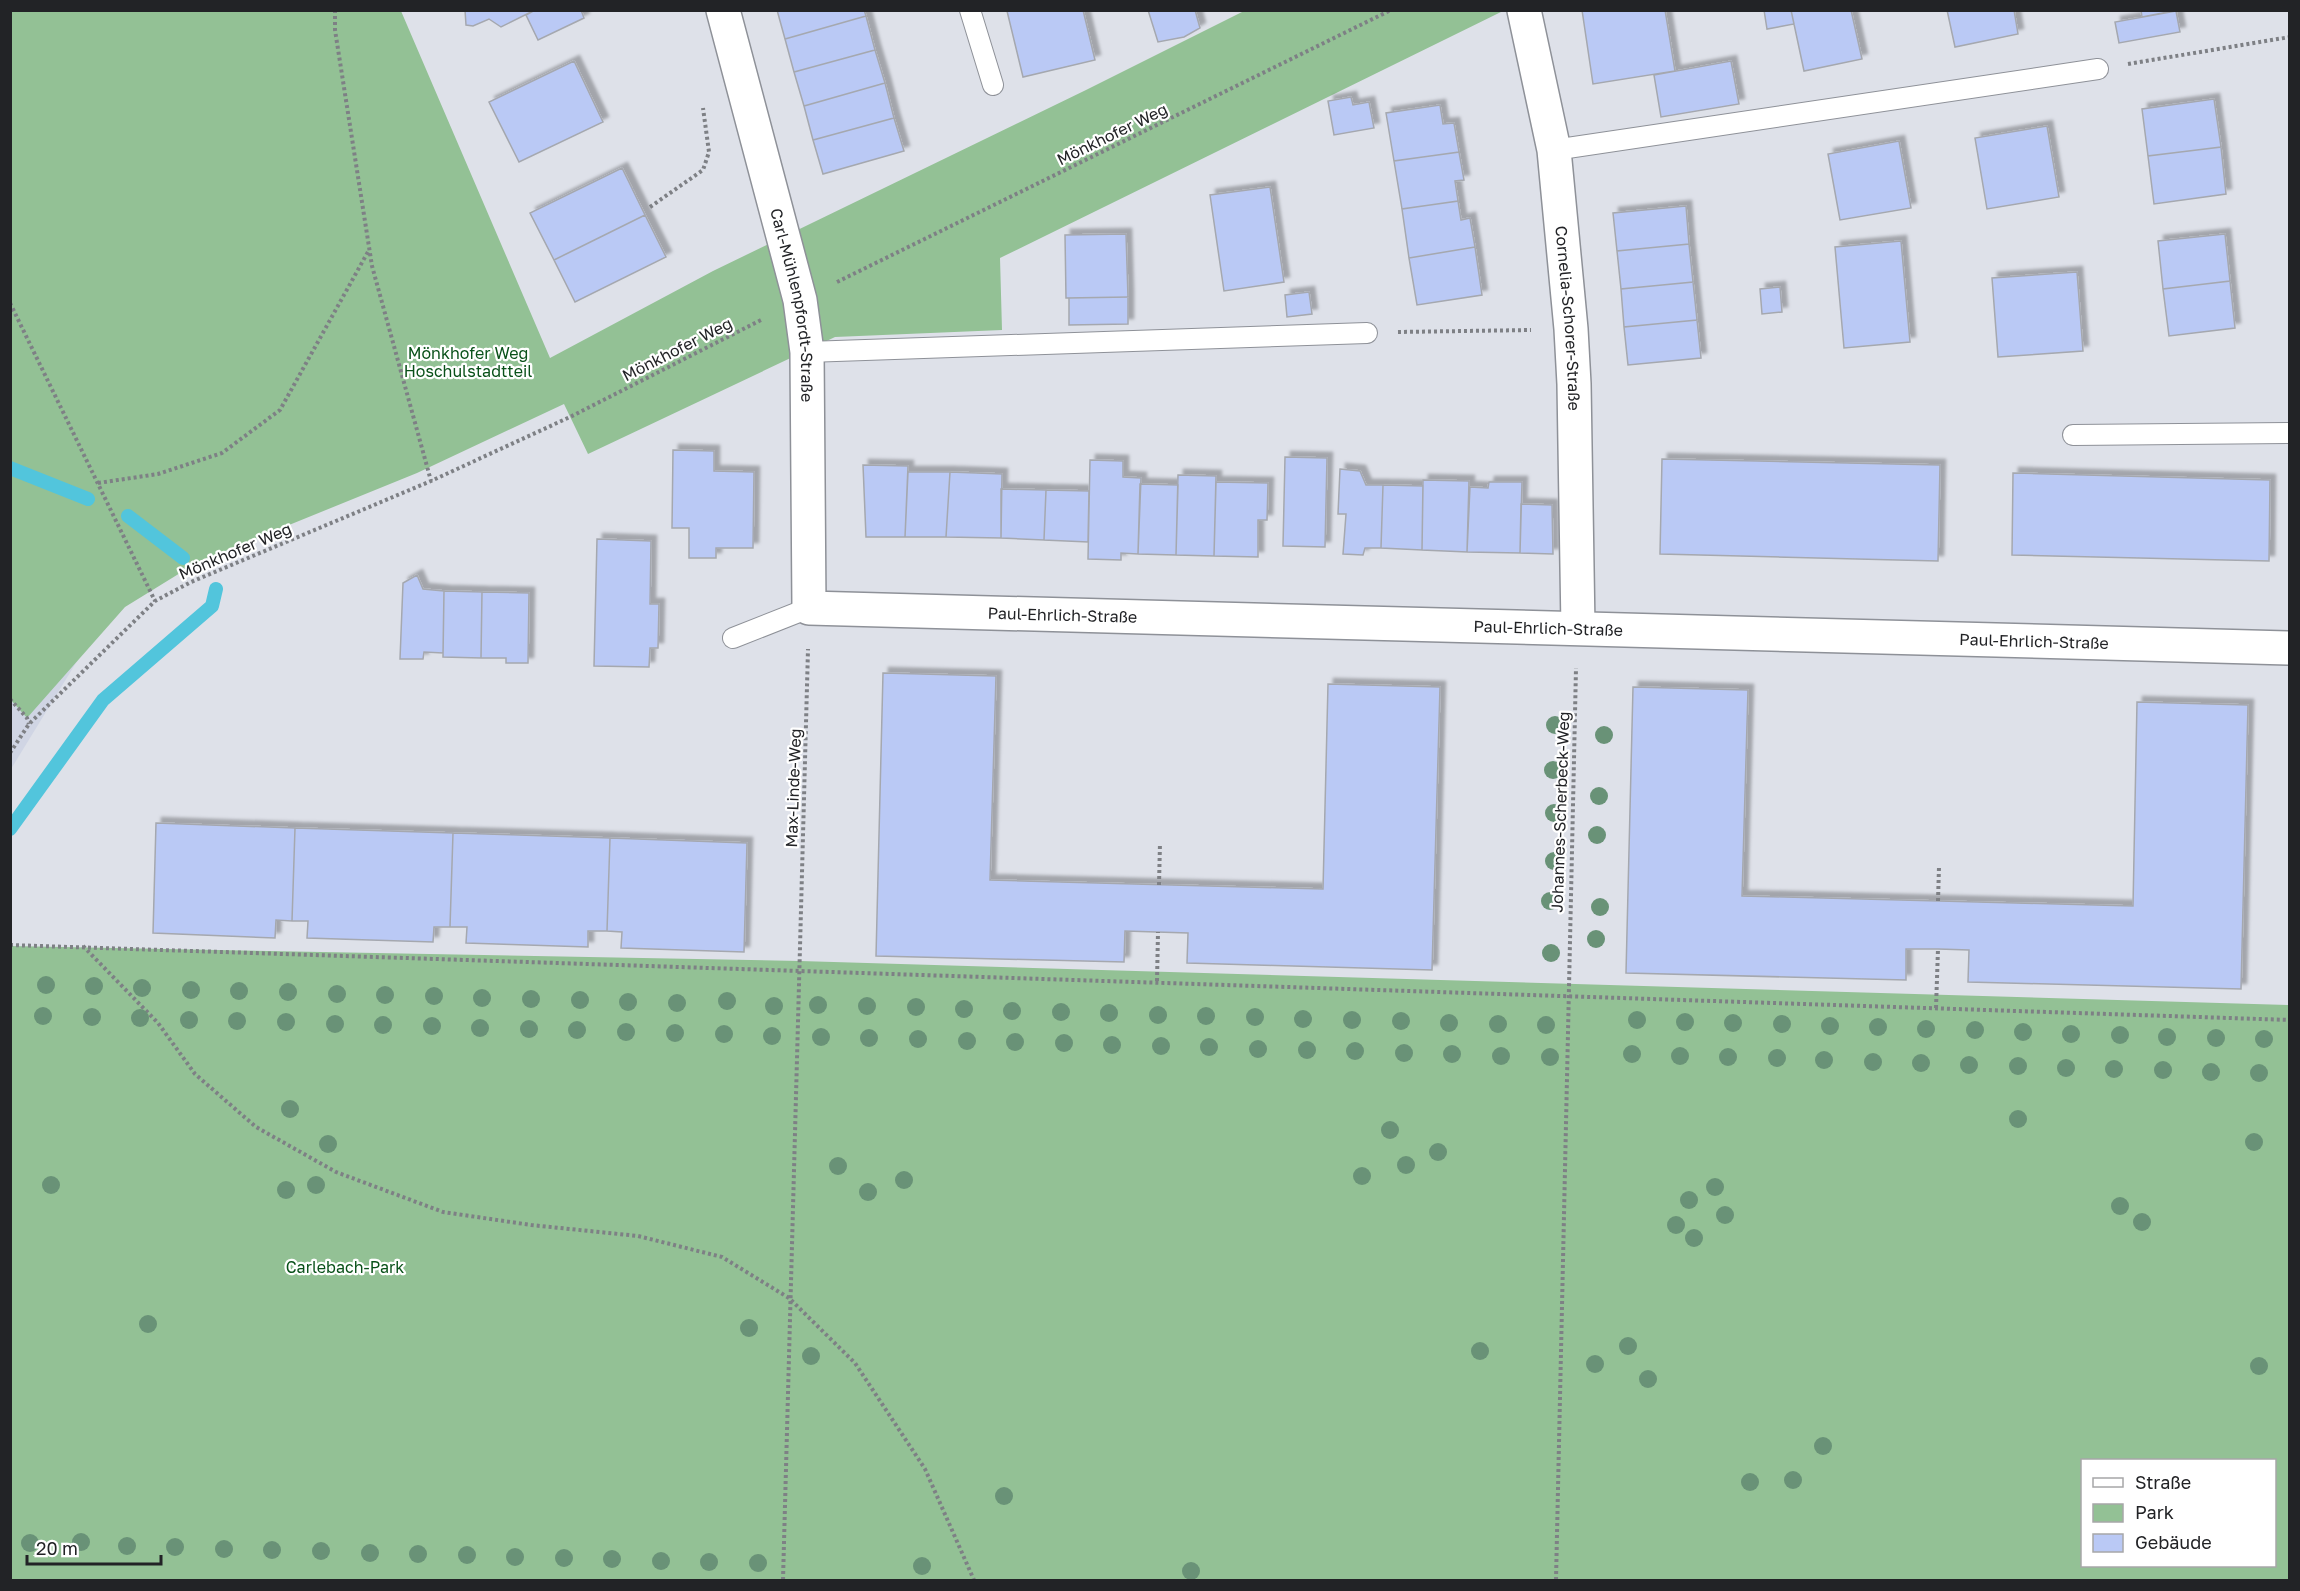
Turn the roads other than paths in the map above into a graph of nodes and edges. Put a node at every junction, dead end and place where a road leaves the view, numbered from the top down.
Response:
1 (723, 10) edge
2 (970, 10) edge
3 (1524, 10) edge
4 (2098, 69) road end
5 (993, 85) dead end
6 (1554, 150) junction
7 (1367, 333) road end
8 (807, 352) junction
9 (2289, 433) edge
10 (2073, 435) dead end
11 (809, 608) junction
12 (1578, 628) junction
13 (733, 638) dead end
14 (2289, 648) edge

1 - 8 street, Carl-Mühlenpfordt-Straße
2 - 5 lane
3 - 6 street, Cornelia-Schorer-Straße
4 - 6 lane
6 - 12 street, Cornelia-Schorer-Straße
7 - 8 lane
8 - 11 street, Carl-Mühlenpfordt-Straße
9 - 10 lane
11 - 12 street, Paul-Ehrlich-Straße
11 - 13 lane
12 - 14 street, Paul-Ehrlich-Straße

